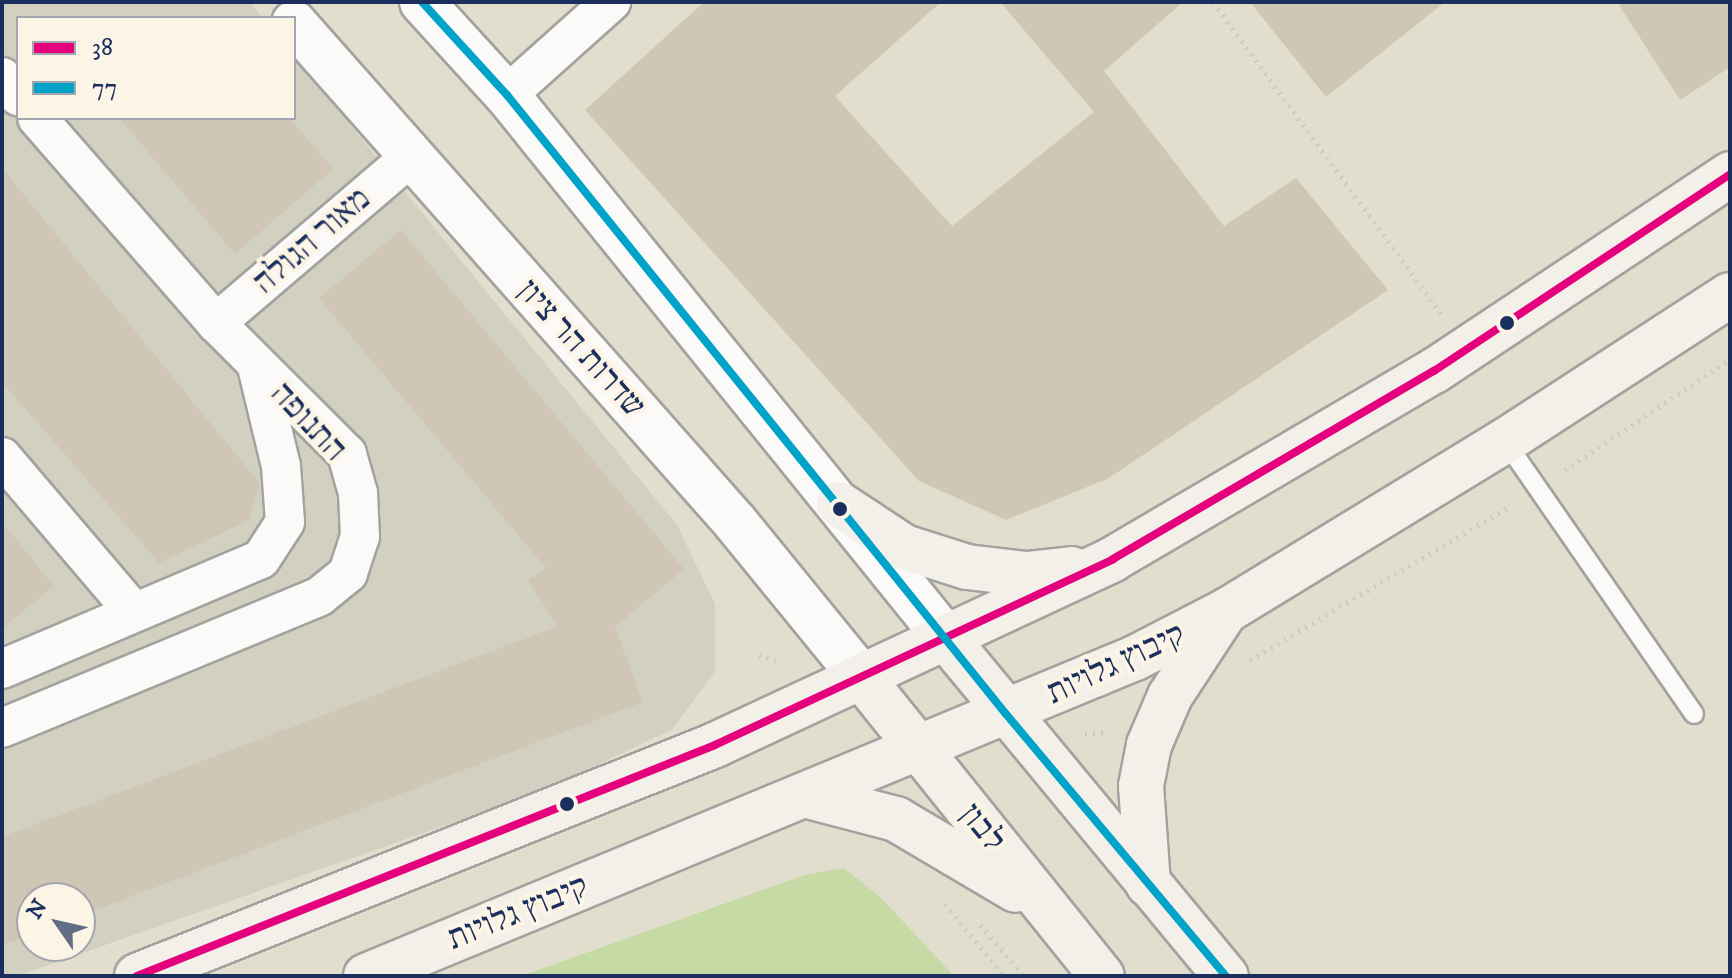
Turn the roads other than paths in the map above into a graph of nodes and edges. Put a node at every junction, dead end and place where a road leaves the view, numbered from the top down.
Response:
1 (422, 2) edge
2 (611, 2) edge
3 (296, 25) edge
4 (2, 77) edge
5 (16, 94) edge
6 (507, 95) junction
7 (39, 120) edge
8 (409, 158) junction
9 (1730, 174) edge
10 (1730, 295) edge
11 (216, 323) junction
12 (257, 367) junction
13 (1505, 441) junction
14 (2, 457) edge
15 (839, 504) junction
16 (1113, 559) junction
17 (1226, 611) junction
18 (134, 612) junction
19 (946, 638) junction
20 (2, 669) edge
21 (863, 679) junction
22 (1006, 714) junction
23 (1694, 714) dead end
24 (2, 728) edge
25 (918, 748) junction
26 (804, 795) junction
27 (1148, 884) junction
28 (1057, 920) junction
29 (137, 976) edge
30 (366, 976) edge
31 (1102, 976) edge
32 (1226, 976) edge

1 - 6 street
2 - 6 street
3 - 8 street, שדרות הר ציון
4 - 5 street
6 - 15 street
7 - 11 street, התנופה
8 - 11 street, מאור הגולה
8 - 21 street, שדרות הר ציון
9 - 16 main road
10 - 13 main road, קיבוץ גלויות
11 - 12 street, התנופה
12 - 18 street
12 - 24 street, התנופה
13 - 17 main road, קיבוץ גלויות
13 - 23 lane
14 - 18 street
15 - 16 main road
15 - 19 street
16 - 19 main road
17 - 22 main road, קיבוץ גלויות
17 - 27 main road
18 - 20 street
19 - 21 main road
19 - 22 main road
21 - 25 main road, לבון
21 - 29 main road
22 - 25 main road, קיבוץ גלויות
22 - 27 main road
25 - 26 main road, קיבוץ גלויות
25 - 28 main road, לבון
26 - 28 main road
26 - 30 main road, קיבוץ גלויות
27 - 32 main road
28 - 31 main road, לבון

